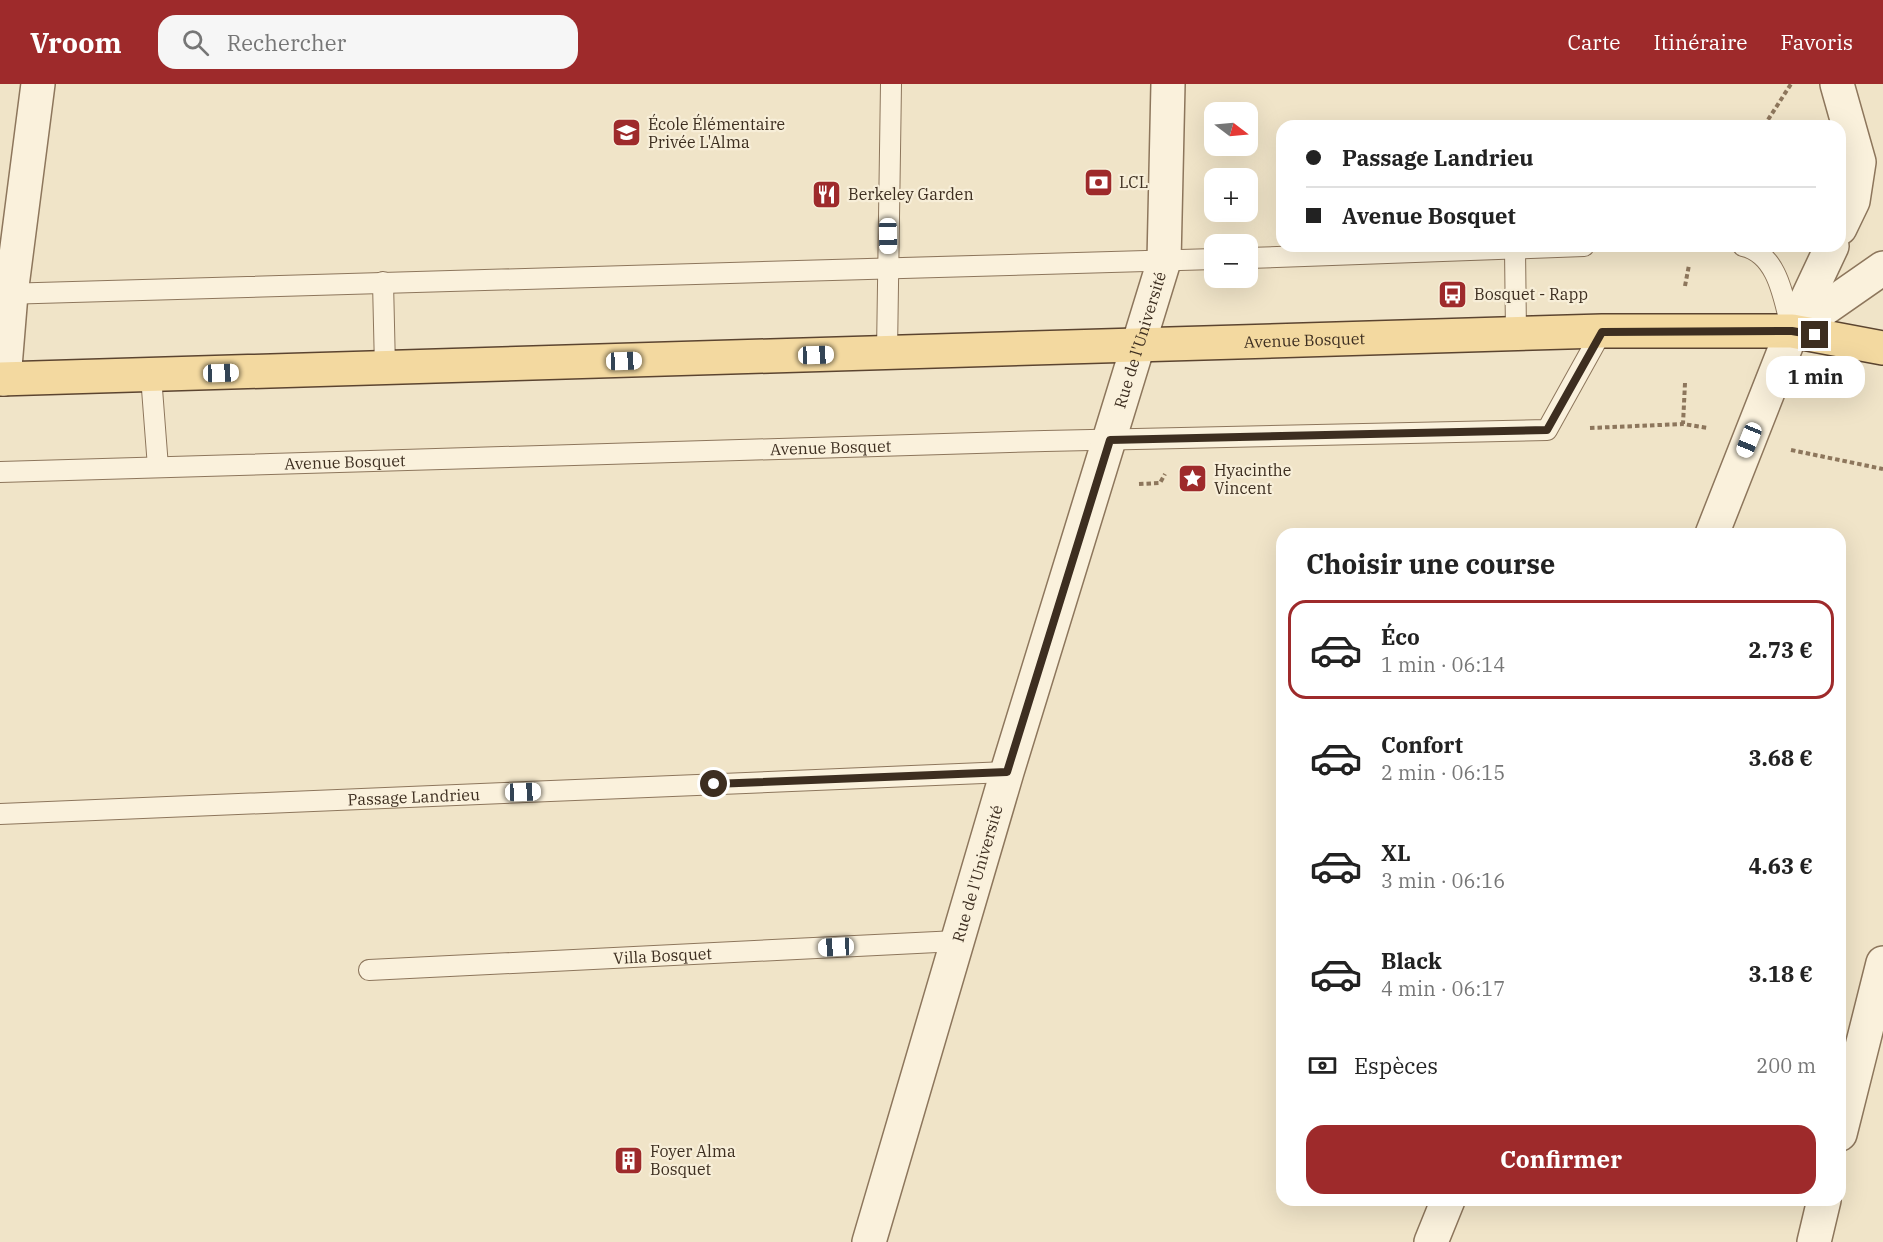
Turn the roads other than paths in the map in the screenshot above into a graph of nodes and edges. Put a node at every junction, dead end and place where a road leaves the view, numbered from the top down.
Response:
1 (38, 84) edge
2 (891, 84) edge
3 (1168, 84) edge
4 (1837, 84) edge
5 (1846, 216) edge
6 (1426, 252) edge
7 (1515, 252) edge
8 (1755, 252) edge
9 (1829, 252) edge
10 (1258, 258) edge
11 (1204, 259) edge
12 (1164, 261) junction
13 (889, 268) junction
14 (1883, 268) edge
15 (383, 282) junction
16 (6, 294) edge
17 (1792, 331) junction
18 (1602, 332) junction
19 (1516, 333) junction
20 (1139, 345) junction
21 (1883, 348) edge
22 (887, 352) junction
23 (385, 368) junction
24 (151, 376) junction
25 (2, 379) edge
26 (1110, 440) junction
27 (158, 467) junction
28 (0, 472) edge
29 (1714, 528) edge
30 (1007, 772) junction
31 (0, 814) edge
32 (957, 941) junction
33 (1883, 963) edge
34 (369, 970) dead end
35 (1846, 1110) edge
36 (1446, 1206) edge
37 (1823, 1206) edge
38 (869, 1242) edge
39 (1431, 1242) edge
40 (1814, 1242) edge

1 - 16 street
2 - 13 lane
3 - 12 street, Rue de l'Université
4 - 5 street
6 - 10 lane
7 - 19 lane
8 - 17 lane
9 - 17 street
11 - 12 lane
12 - 13 lane
12 - 20 street, Rue de l'Université
13 - 15 lane
13 - 22 lane
14 - 17 street
15 - 16 lane
15 - 23 lane
16 - 25 street
17 - 18 main road, Avenue Bosquet
17 - 21 main road, Avenue Bosquet
17 - 29 street
18 - 19 main road, Avenue Bosquet
18 - 26 lane, Avenue Bosquet
19 - 20 main road, Avenue Bosquet
20 - 22 main road, Avenue Bosquet
20 - 26 street, Rue de l'Université
22 - 23 main road, Avenue Bosquet
23 - 24 main road, Avenue Bosquet
24 - 25 main road, Avenue Bosquet
24 - 27 lane
26 - 27 lane, Avenue Bosquet
26 - 30 street, Rue de l'Université
27 - 28 lane, Avenue Bosquet
30 - 31 lane, Passage Landrieu
30 - 32 street, Rue de l'Université
32 - 34 lane, Villa Bosquet
32 - 38 street, Rue de l'Université
33 - 35 street
36 - 39 street
37 - 40 street

